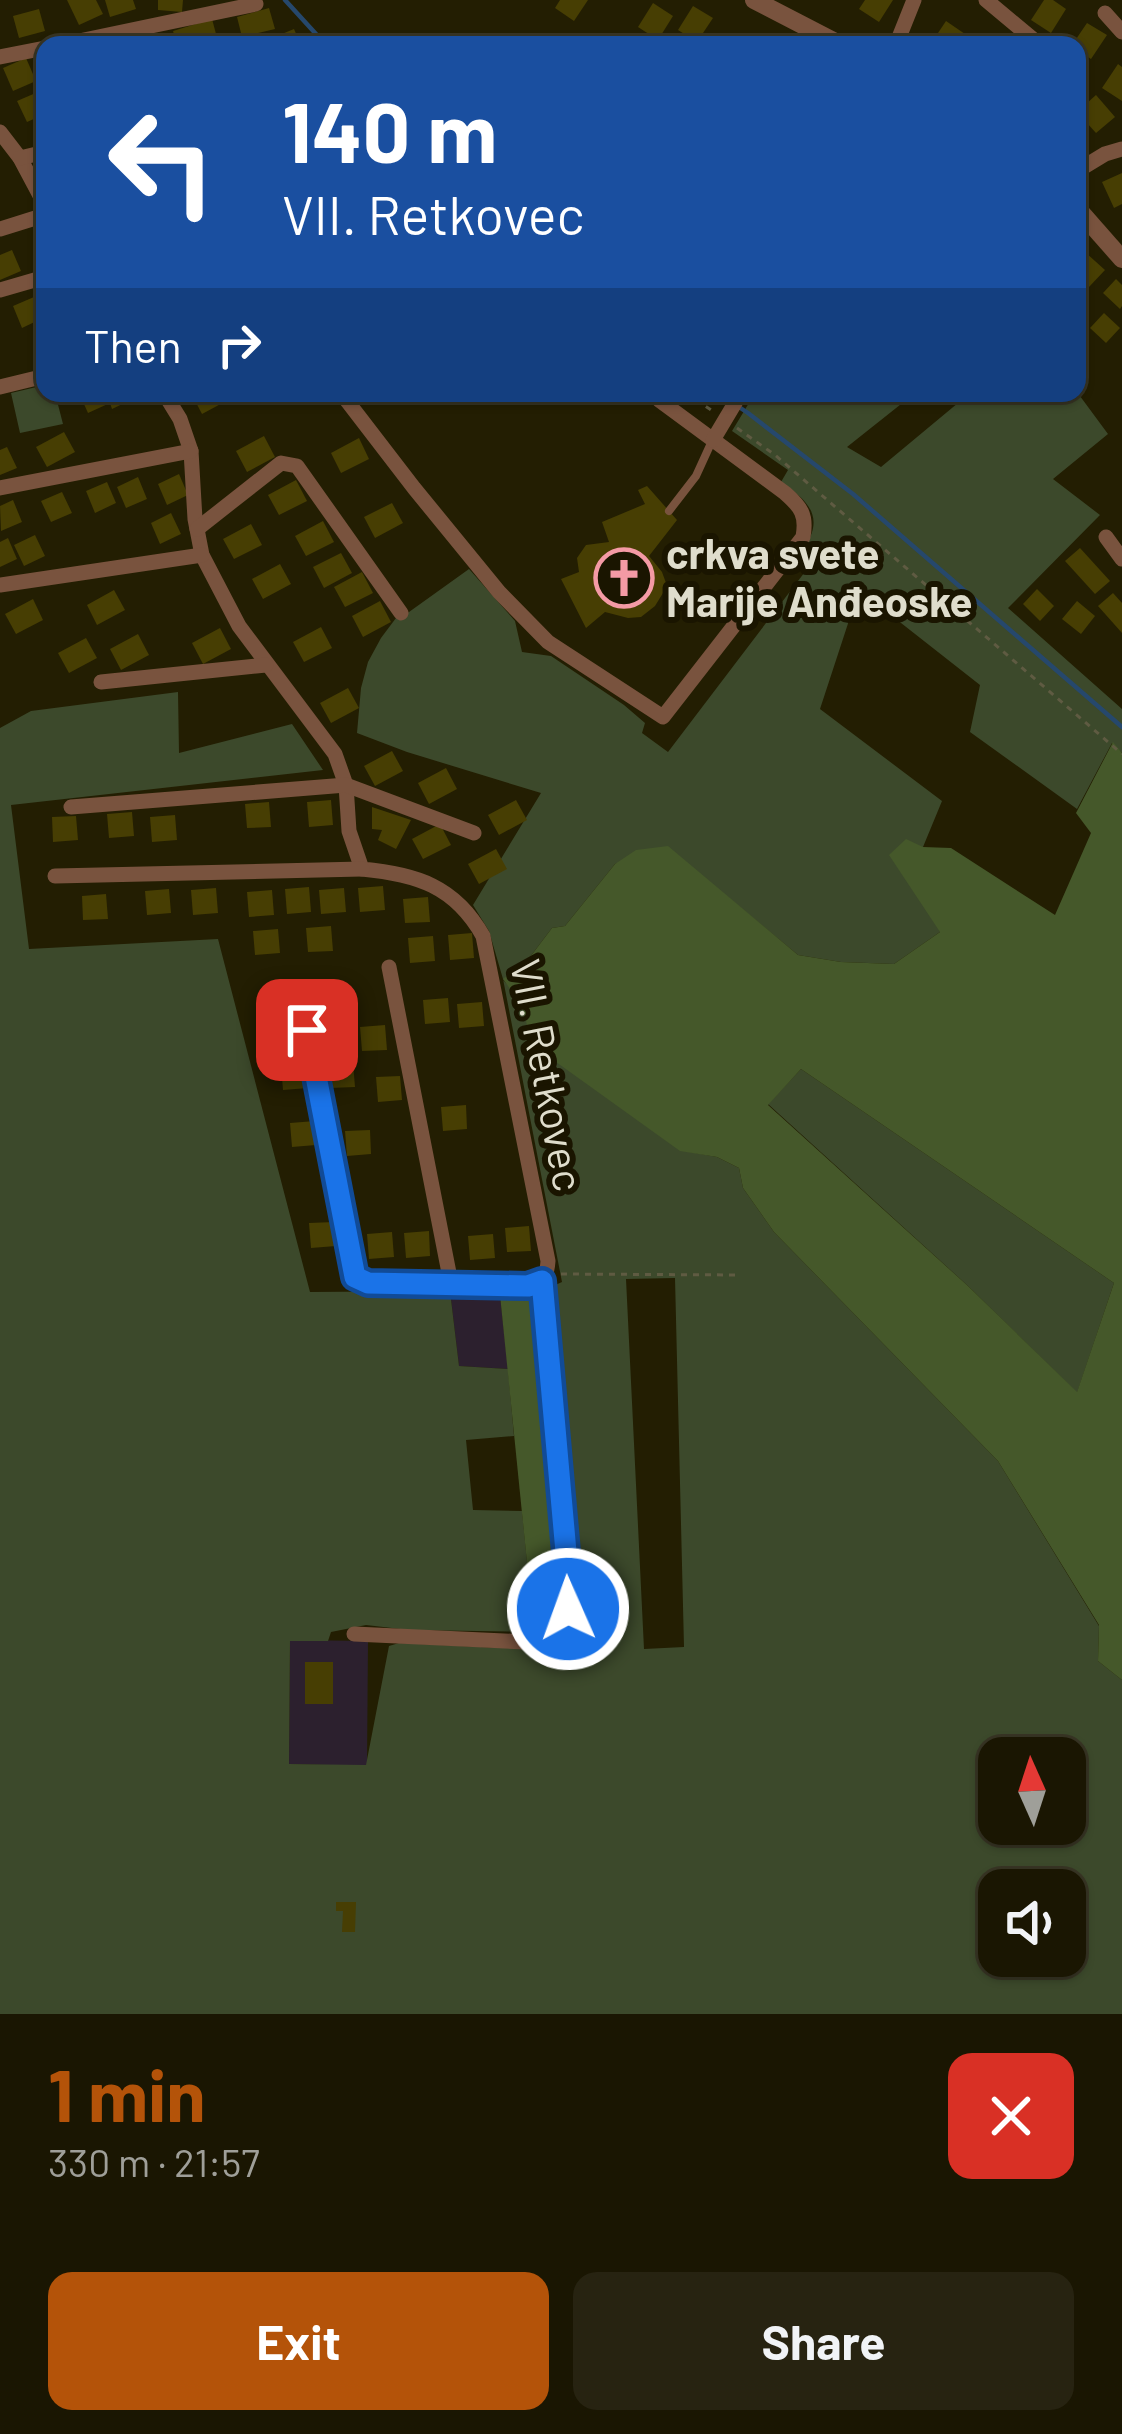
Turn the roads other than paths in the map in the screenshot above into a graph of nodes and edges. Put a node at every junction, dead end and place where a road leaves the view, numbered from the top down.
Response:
1 (754, 0) edge
2 (914, 0) edge
3 (986, 0) edge
4 (256, 4) dead end
5 (1105, 13) dead end
6 (1122, 32) edge
7 (103, 36) edge
8 (824, 36) edge
9 (900, 36) edge
10 (1029, 36) edge
11 (36, 50) edge
12 (0, 57) edge
13 (0, 132) edge
14 (1122, 148) edge
15 (36, 154) edge
16 (20, 158) junction
17 (1086, 166) edge
18 (36, 188) edge
19 (36, 218) edge
20 (1086, 218) edge
21 (0, 229) edge
22 (1122, 259) edge
23 (36, 280) edge
24 (0, 290) edge
25 (36, 378) edge
26 (0, 387) edge
27 (170, 402) edge
28 (347, 402) edge
29 (662, 402) edge
30 (735, 402) edge
31 (713, 440) junction
32 (191, 451) junction
33 (0, 488) edge
34 (669, 511) dead end
35 (197, 530) junction
36 (1106, 537) dead end
37 (202, 555) junction
38 (1122, 559) edge
39 (0, 585) edge
40 (400, 613) dead end
41 (266, 665) junction
42 (100, 682) dead end
43 (346, 785) junction
44 (71, 807) dead end
45 (474, 833) dead end
46 (362, 869) junction
47 (55, 877) dead end
48 (389, 968) dead end
49 (299, 989) dead end
50 (544, 1277) junction
51 (451, 1283) junction
52 (354, 1634) dead end

1 - 8 street
2 - 9 street
3 - 10 street
4 - 7 street
5 - 6 street
11 - 12 street
13 - 16 street
14 - 17 street
15 - 16 street
16 - 18 street
19 - 21 street
20 - 22 street
23 - 24 street
25 - 26 street
27 - 32 street
28 - 31 street
29 - 31 street
30 - 31 street
31 - 34 lane
32 - 33 street
32 - 35 street
35 - 37 street
35 - 40 street
36 - 38 street
37 - 39 street
37 - 41 street
41 - 42 street
41 - 43 street
43 - 44 street
43 - 45 street
43 - 46 street
46 - 47 street, VII. Retkovec
46 - 50 street, VII. Retkovec
48 - 51 street
49 - 51 street
50 - 51 street
50 - 52 street, VII. Retkovec

